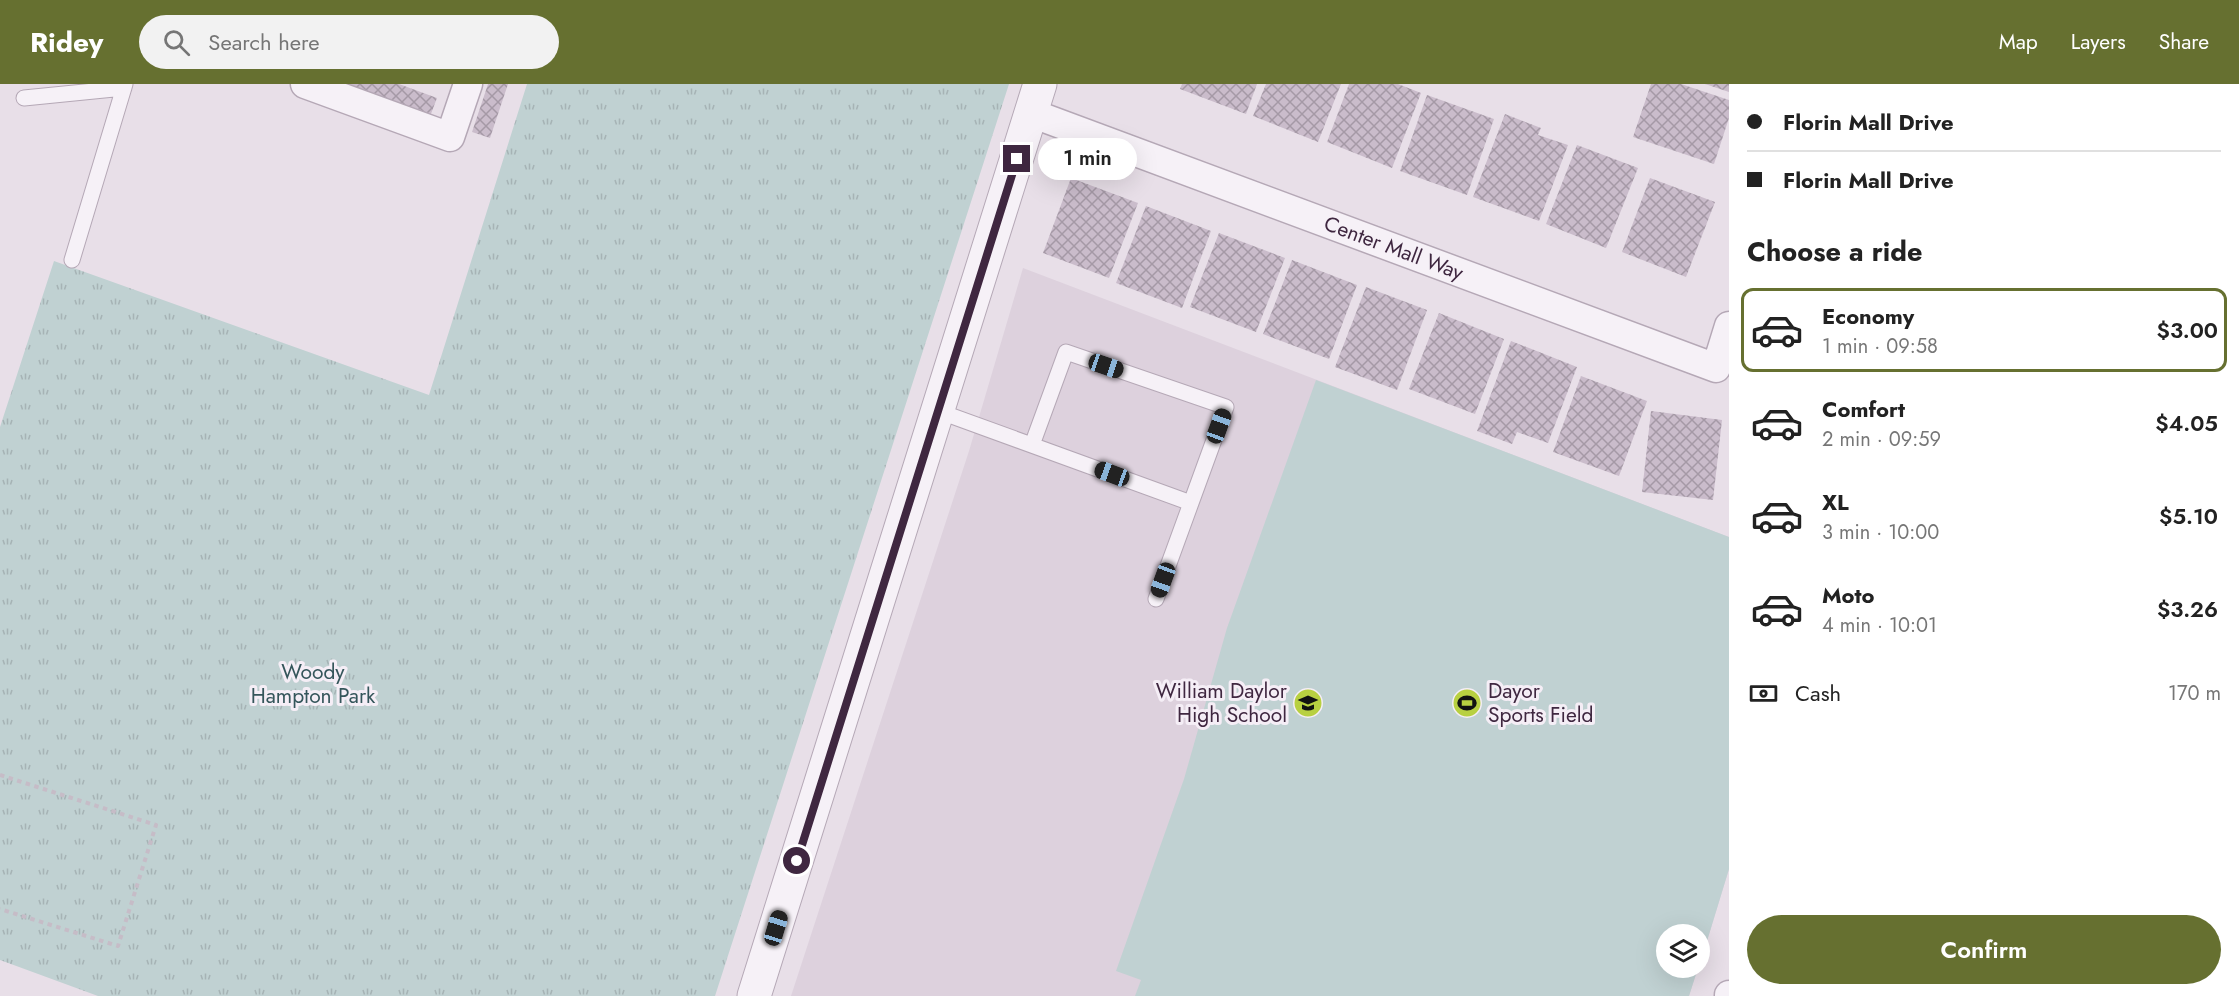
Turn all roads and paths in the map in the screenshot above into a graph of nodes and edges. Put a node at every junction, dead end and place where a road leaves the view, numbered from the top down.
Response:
1 (304, 84) edge
2 (468, 84) edge
3 (125, 86) edge
4 (24, 98) dead end
5 (1036, 99) edge
6 (72, 260) dead end
7 (1729, 326) edge
8 (938, 411) junction
9 (1032, 445) junction
10 (1191, 503) junction
11 (1156, 599) dead end
12 (0, 775) edge
13 (0, 909) edge
14 (754, 996) edge

1 - 2 street
3 - 4 lane
3 - 6 lane
5 - 7 street, Center Mall Way
5 - 8 street
8 - 9 lane
8 - 14 street
9 - 10 lane
9 - 10 lane
10 - 11 lane
12 - 13 path

